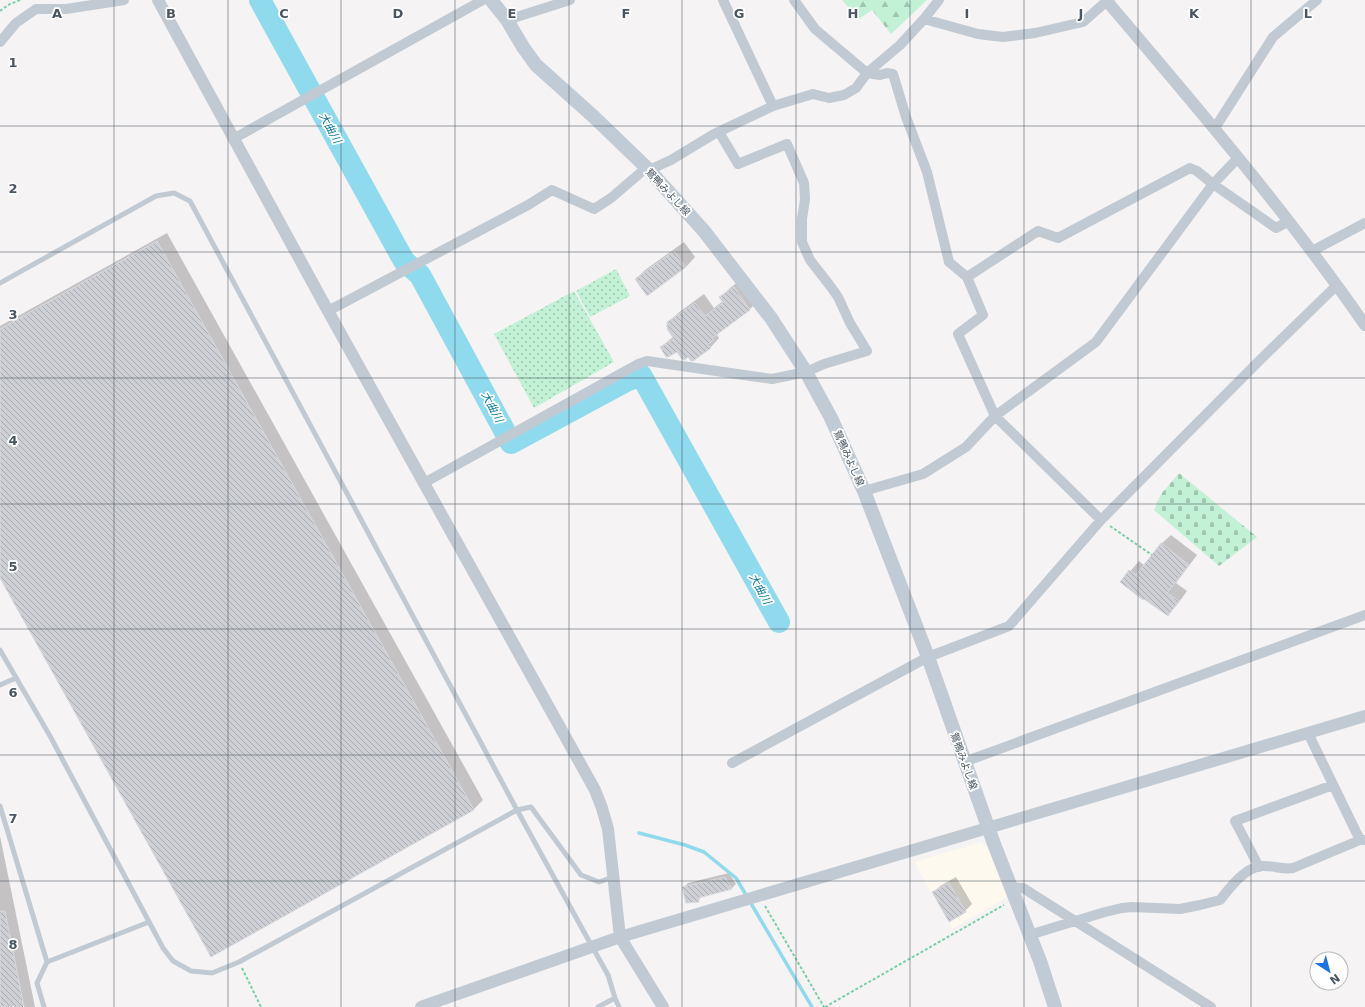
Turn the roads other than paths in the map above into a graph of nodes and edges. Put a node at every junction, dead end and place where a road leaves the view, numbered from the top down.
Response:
1 (124, 0) edge
2 (158, 0) edge
3 (483, 0) edge
4 (492, 0) edge
5 (570, 0) edge
6 (723, 0) edge
7 (794, 0) edge
8 (939, 0) edge
9 (1107, 0) edge
10 (1317, 0) edge
11 (65, 5) edge
12 (924, 19) junction
13 (507, 20) junction
14 (0, 42) edge
15 (867, 73) junction
16 (773, 106) junction
17 (1215, 128) junction
18 (719, 132) junction
19 (233, 139) junction
20 (1238, 158) junction
21 (647, 169) junction
22 (1212, 184) junction
23 (1289, 221) junction
24 (1365, 223) edge
25 (1312, 251) junction
26 (967, 277) junction
27 (0, 283) edge
28 (1337, 285) junction
29 (328, 311) junction
30 (1365, 325) edge
31 (806, 372) junction
32 (995, 416) junction
33 (424, 483) junction
34 (864, 491) junction
35 (1101, 520) junction
36 (1365, 615) edge
37 (0, 650) edge
38 (928, 657) junction
39 (16, 678) junction
40 (0, 685) edge
41 (1365, 716) edge
42 (1308, 734) junction
43 (964, 762) junction
44 (732, 763) dead end
45 (1333, 785) junction
46 (0, 806) edge
47 (516, 810) junction
48 (989, 828) junction
49 (1363, 840) edge
50 (1259, 867) junction
51 (613, 877) junction
52 (1013, 892) junction
53 (149, 922) junction
54 (1074, 922) junction
55 (1029, 935) junction
56 (620, 937) junction
57 (47, 962) junction
58 (615, 998) junction
59 (44, 1007) edge
60 (420, 1007) edge
61 (598, 1007) edge
62 (619, 1007) edge
63 (663, 1007) edge
64 (1055, 1007) edge
65 (1210, 1007) edge

1 - 11 street
2 - 19 street
3 - 19 street
4 - 13 main road, 鴛鴨みよし線
5 - 13 street
6 - 16 street
7 - 15 street
8 - 12 street
9 - 12 street
9 - 17 street
10 - 17 street
11 - 14 street
12 - 15 street
13 - 21 main road, 鴛鴨みよし線
15 - 16 street
15 - 26 street
16 - 18 street
17 - 20 street
18 - 21 street
18 - 31 street
19 - 29 street
20 - 22 street
20 - 23 street
21 - 29 street
21 - 31 main road, 鴛鴨みよし線
22 - 23 street
22 - 26 street
22 - 32 street
23 - 25 street
24 - 25 street
25 - 28 street
26 - 32 street
27 - 47 lane
28 - 30 street
28 - 35 street
29 - 33 street
31 - 33 street
31 - 34 main road, 鴛鴨みよし線
32 - 34 street
32 - 35 street
33 - 51 street
34 - 38 main road, 鴛鴨みよし線
35 - 38 street
36 - 43 street
37 - 39 lane
38 - 43 main road, 鴛鴨みよし線
38 - 44 street
39 - 40 lane
39 - 53 lane
41 - 42 street
42 - 45 street
42 - 48 street
43 - 48 main road, 鴛鴨みよし線
45 - 49 street
45 - 50 street
46 - 57 lane
47 - 51 lane
47 - 53 lane
47 - 58 lane, bridge
48 - 52 main road, 鴛鴨みよし線
48 - 56 street
49 - 50 street
50 - 54 street
51 - 56 street
52 - 54 street
52 - 55 main road, 鴛鴨みよし線
53 - 57 lane
54 - 55 street
54 - 65 street
55 - 64 main road, 鴛鴨みよし線
56 - 60 street
56 - 63 street
57 - 59 lane
58 - 61 lane
58 - 62 lane

